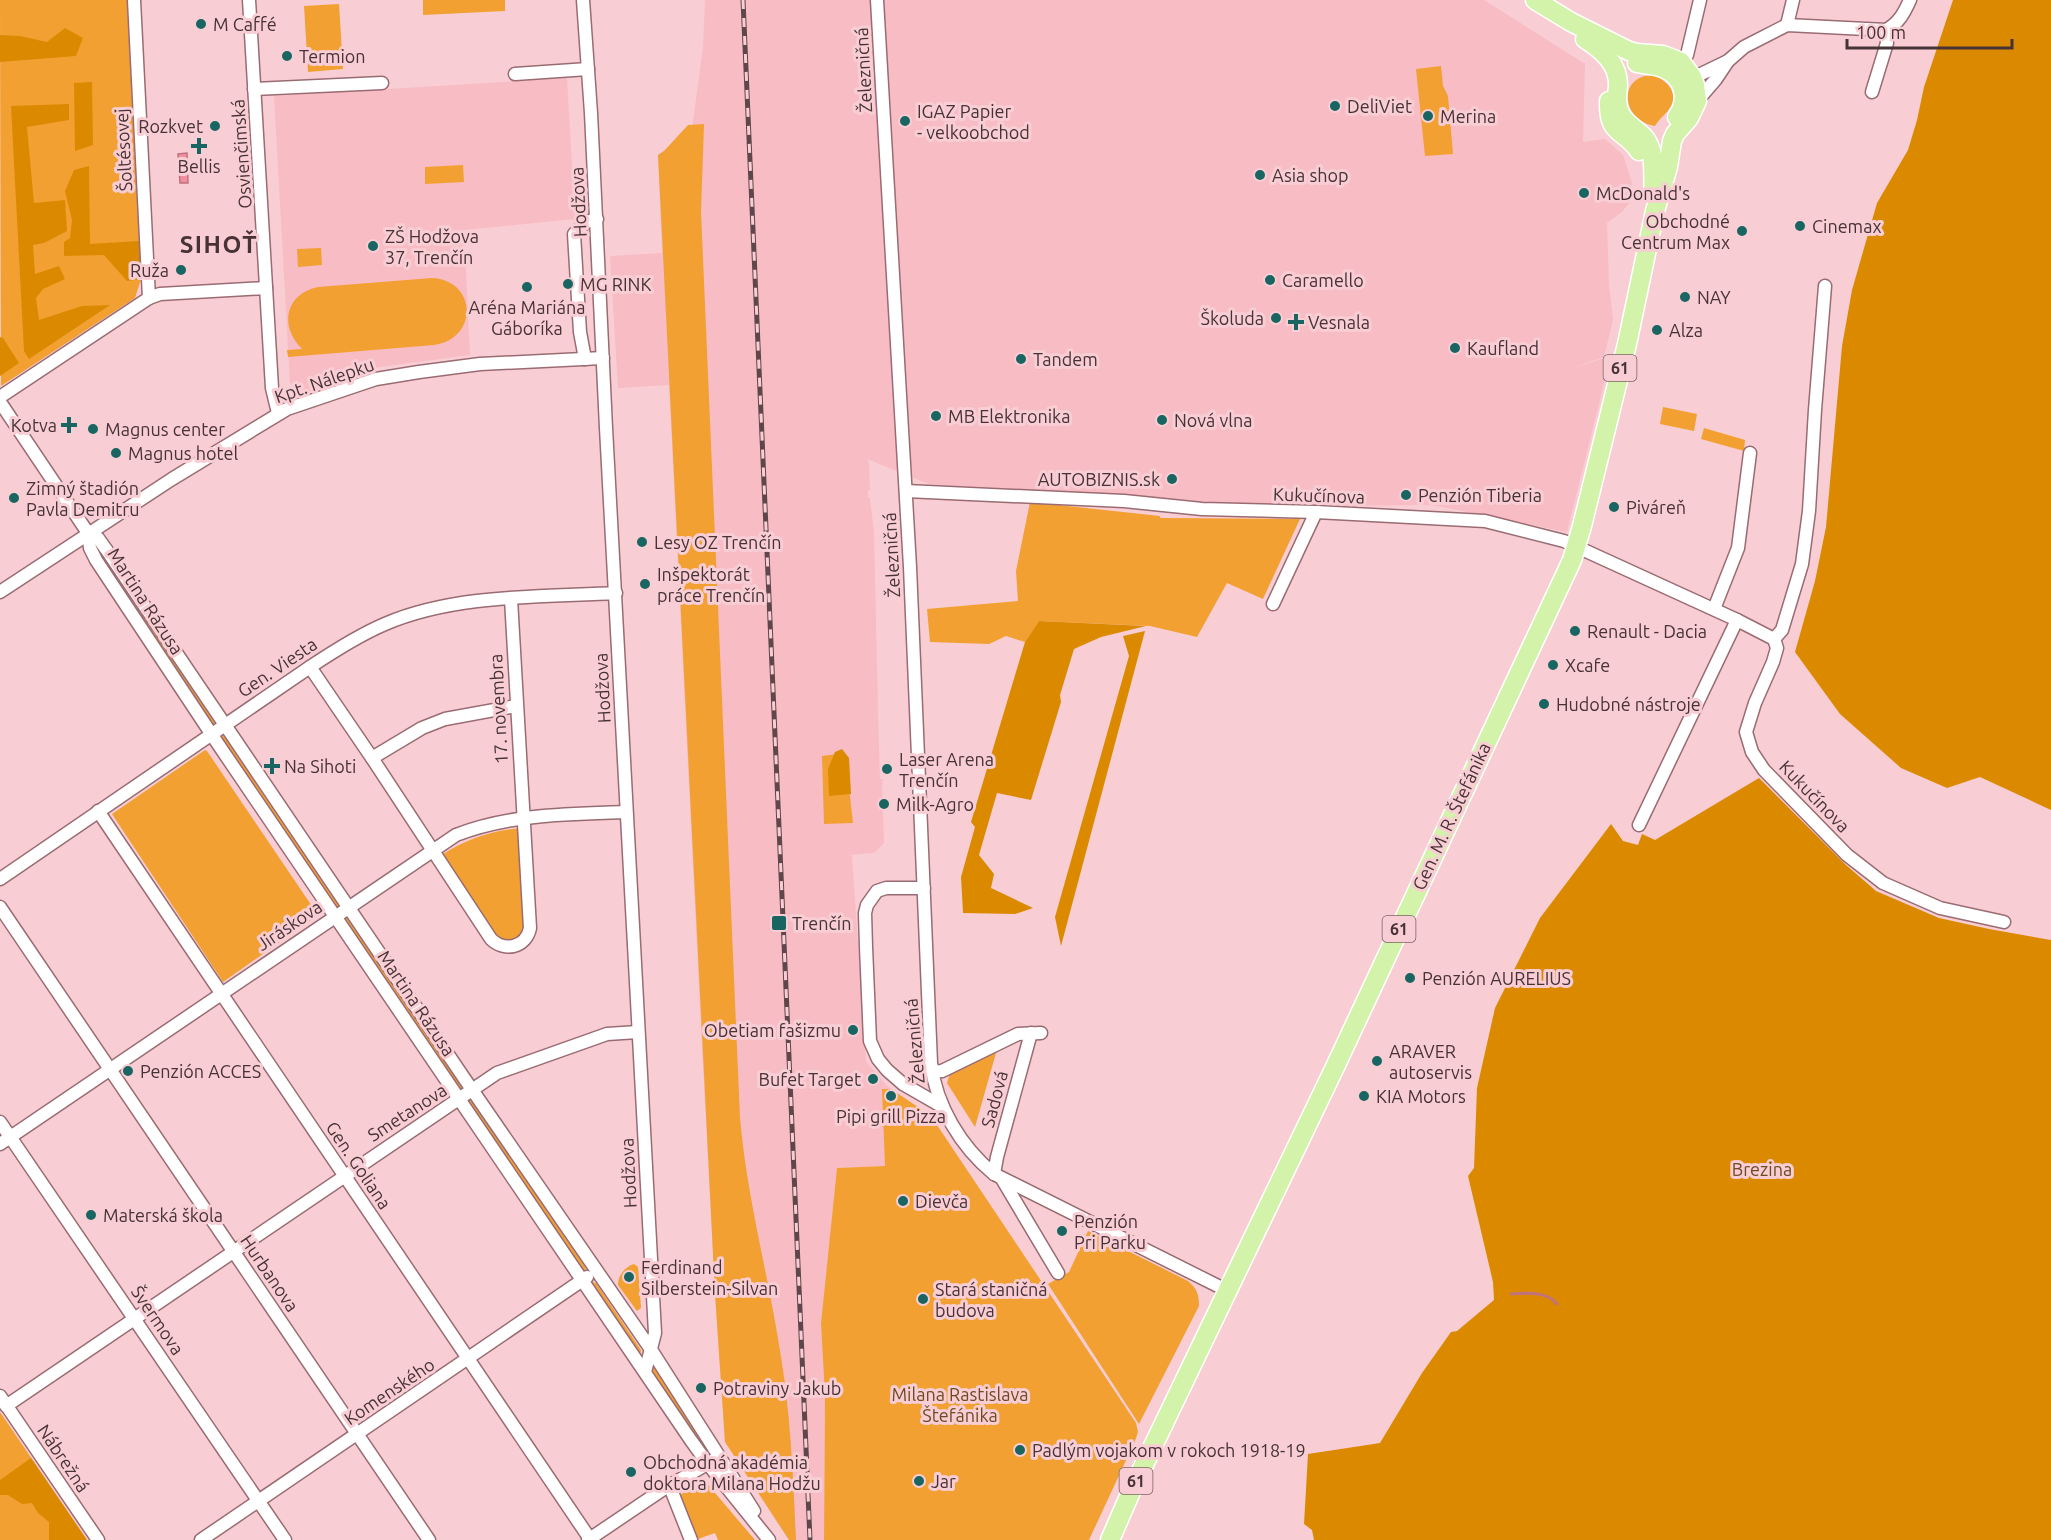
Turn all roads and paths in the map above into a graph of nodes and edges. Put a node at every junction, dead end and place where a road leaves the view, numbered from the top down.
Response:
1 (134, 0) edge
2 (249, 0) edge
3 (582, 0) edge
4 (877, 0) edge
5 (1535, 0) edge
6 (1700, 0) edge
7 (1793, 0) edge
8 (1910, 0) edge
9 (1787, 25) junction
10 (1886, 30) junction
11 (1591, 37) junction
12 (1728, 61) junction
13 (1650, 66) junction
14 (588, 69) junction
15 (1685, 69) junction
16 (515, 74) dead end
17 (382, 82) dead end
18 (255, 88) junction
19 (1618, 88) junction
20 (1872, 92) dead end
21 (1697, 101) junction
22 (1609, 112) junction
23 (1683, 125) junction
24 (1664, 134) junction
25 (1642, 135) junction
26 (1657, 186) junction
27 (597, 219) junction
28 (1825, 286) dead end
29 (266, 288) junction
30 (149, 298) junction
31 (603, 358) junction
32 (585, 359) junction
33 (0, 400) edge
34 (278, 413) junction
35 (1750, 453) dead end
36 (906, 490) junction
37 (1316, 512) junction
38 (88, 533) junction
39 (1576, 546) junction
40 (0, 592) edge
41 (616, 593) junction
42 (511, 599) junction
43 (1273, 604) dead end
44 (1714, 609) junction
45 (1737, 620) junction
46 (1774, 639) junction
47 (310, 667) junction
48 (516, 706) junction
49 (224, 724) junction
50 (212, 733) junction
51 (372, 758) junction
52 (98, 811) junction
53 (626, 812) junction
54 (523, 817) junction
55 (1639, 825) dead end
56 (433, 850) junction
57 (0, 879) edge
58 (924, 888) junction
59 (348, 906) junction
60 (0, 907) edge
61 (336, 915) junction
62 (2004, 922) dead end
63 (221, 993) junction
64 (638, 1032) junction
65 (110, 1070) junction
66 (932, 1072) junction
67 (472, 1090) junction
68 (460, 1099) junction
69 (943, 1107) junction
70 (0, 1122) edge
71 (5, 1140) edge
72 (344, 1176) junction
73 (998, 1176) junction
74 (234, 1252) junction
75 (596, 1271) junction
76 (1058, 1273) dead end
77 (583, 1280) junction
78 (1228, 1291) junction
79 (135, 1318) junction
80 (650, 1348) junction
81 (469, 1359) junction
82 (645, 1372) junction
83 (3, 1401) edge
84 (357, 1434) junction
85 (719, 1456) junction
86 (708, 1464) junction
87 (670, 1487) junction
88 (258, 1501) junction
89 (589, 1539) edge
90 (98, 1540) edge
91 (201, 1540) edge
92 (285, 1540) edge
93 (429, 1540) edge
94 (691, 1540) edge
95 (770, 1540) edge
96 (1110, 1540) edge

1 - 30 street, Šoltésovej
2 - 18 street, Osvienčimská
3 - 14 street, Hodžova
4 - 36 street, Železničná
5 - 11 main road, 61
6 - 15 street
7 - 9 street
8 - 10 street
9 - 10 street
9 - 12 street
10 - 20 street
11 - 13 main road, 61
11 - 15 main road, 61
11 - 19 main road, 61
11 - 22 main road
12 - 15 street
12 - 21 street
13 - 15 main road, 61
13 - 19 main road
14 - 16 street
14 - 27 street, Hodžova
15 - 21 main road
15 - 24 main road
17 - 18 street
18 - 29 street, Osvienčimská
19 - 22 main road
19 - 25 main road, 61
21 - 23 main road, 61
22 - 26 main road
23 - 24 main road
23 - 26 main road, 61
24 - 25 main road
24 - 26 main road, 61
25 - 26 main road, 61
26 - 39 main road, 61
27 - 31 street, Hodžova
27 - 32 street
28 - 46 street
29 - 30 street
29 - 34 street, Osvienčimská
30 - 33 street
31 - 32 street, Kpt. Nálepku
31 - 41 street, Hodžova
32 - 34 street, Kpt. Nálepku
33 - 38 street
34 - 38 street, Kpt. Nálepku
35 - 44 street
36 - 37 street, Kukučínova
36 - 58 street, Železničná
37 - 39 street, Kukučínova
37 - 43 street
38 - 40 street, Kpt. Nálepku
38 - 49 street, Martina Rázusa
38 - 50 street, Martina Rázusa
39 - 44 street, Kukučínova
39 - 78 main road, Gen. M. R. Štefánika / 61
41 - 42 street, Gen. Viesta
41 - 53 street, Hodžova
42 - 47 street, Gen. Viesta
42 - 48 street, 17. novembra
44 - 45 street, Kukučínova
45 - 46 street, Kukučínova
45 - 55 street
46 - 62 street, Kukučínova
47 - 49 street, Gen. Viesta
47 - 51 street
48 - 51 street
48 - 54 street, 17. novembra
49 - 50 street, Gen. Viesta
49 - 59 street, Martina Rázusa
50 - 52 street, Gen. Viesta
50 - 61 street, Martina Rázusa
51 - 56 street
52 - 57 street, Gen. Viesta
52 - 63 street, Gen. Goliana
53 - 54 street, Jiráskova
53 - 64 street, Hodžova
54 - 56 street, Jiráskova
54 - 56 street, 17. novembra
56 - 59 street, Jiráskova
58 - 66 street, Železničná
58 - 69 street
59 - 61 street, Jiráskova
59 - 67 street, Martina Rázusa
60 - 65 street, Hurbanova
61 - 63 street, Jiráskova
61 - 68 street, Martina Rázusa
63 - 65 street, Jiráskova
63 - 72 street, Gen. Goliana
64 - 67 street, Smetanova
64 - 80 street, Hodžova
65 - 71 street, Jiráskova
65 - 74 street, Hurbanova
66 - 69 street, Železničná
66 - 73 street, Sadová
67 - 68 street, Smetanova
67 - 75 street, Martina Rázusa
68 - 72 street, Smetanova
68 - 77 street, Martina Rázusa
69 - 73 street
70 - 71 street, Švermova
71 - 79 street, Švermova
72 - 74 street, Smetanova
72 - 81 street, Gen. Goliana
73 - 76 street
73 - 78 street
74 - 79 street, Smetanova
74 - 84 street, Hurbanova
75 - 77 street, Komenského
75 - 80 street, Martina Rázusa
77 - 81 street, Komenského
77 - 82 street, Martina Rázusa
78 - 96 main road, 61
79 - 83 street, Smetanova
79 - 88 street, Švermova
80 - 82 street, Hodžova
80 - 85 street, Martina Rázusa
81 - 84 street, Komenského
81 - 89 street, Gen. Goliana
82 - 86 street, Martina Rázusa
83 - 90 street, Nábrežná
84 - 88 street, Komenského
84 - 93 street, Hurbanova
85 - 86 street
85 - 95 street, Martina Rázusa
86 - 87 street
86 - 95 street, Martina Rázusa
87 - 89 street
87 - 94 street
88 - 91 street, Komenského
88 - 92 street, Švermova

